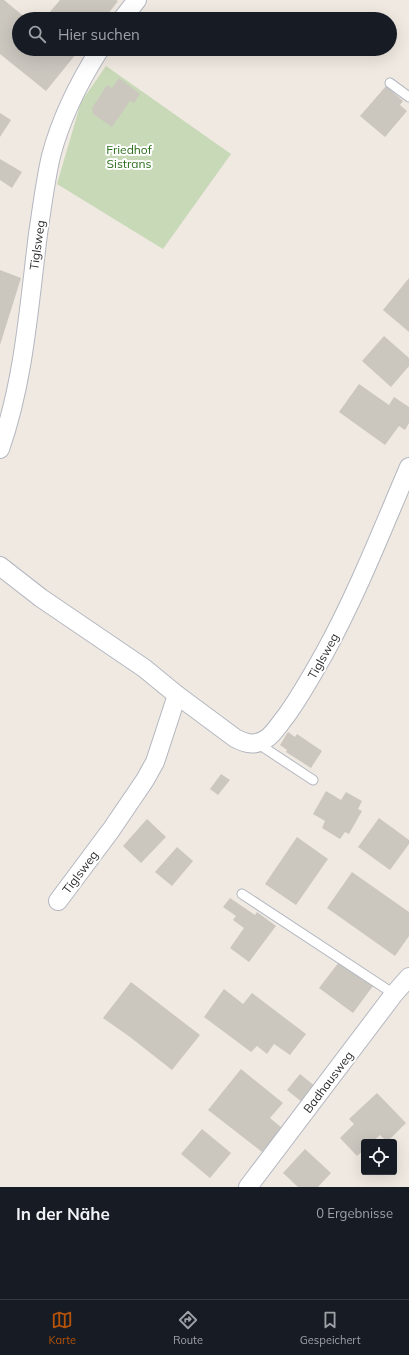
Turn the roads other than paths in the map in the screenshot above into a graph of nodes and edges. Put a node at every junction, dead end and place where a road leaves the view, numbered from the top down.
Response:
1 (137, 0) edge
2 (128, 12) edge
3 (95, 56) edge
4 (390, 83) dead end
5 (409, 97) edge
6 (0, 450) edge
7 (409, 467) edge
8 (0, 566) edge
9 (176, 695) junction
10 (257, 744) junction
11 (313, 780) dead end
12 (242, 894) dead end
13 (58, 901) dead end
14 (409, 977) edge
15 (394, 994) junction
16 (248, 1187) edge

1 - 2 street
3 - 6 street, Tiglsweg
4 - 5 lane
7 - 10 street, Tiglsweg
8 - 9 street
9 - 10 street
9 - 13 street, Tiglsweg
10 - 11 lane
12 - 15 lane
14 - 15 street, Badhausweg
15 - 16 street, Badhausweg

